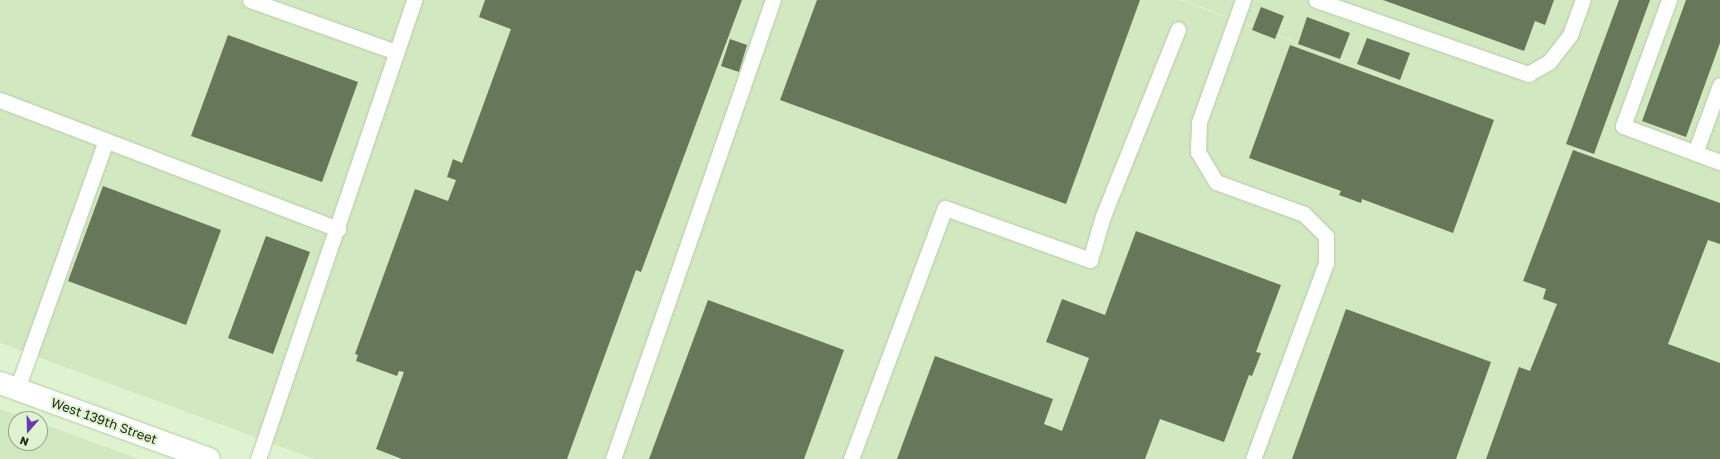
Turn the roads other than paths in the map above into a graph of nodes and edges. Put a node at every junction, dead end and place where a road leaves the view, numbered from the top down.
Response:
1 (250, 0) edge
2 (414, 0) edge
3 (773, 0) edge
4 (1243, 0) edge
5 (1316, 0) edge
6 (1583, 0) edge
7 (1669, 0) edge
8 (1178, 29) dead end
9 (396, 52) junction
10 (1720, 85) edge
11 (0, 100) edge
12 (106, 140) junction
13 (1695, 152) junction
14 (1720, 162) edge
15 (338, 229) junction
16 (8, 386) edge
17 (209, 459) edge
18 (258, 459) edge
19 (613, 459) edge
20 (851, 459) edge
21 (1253, 459) edge

1 - 9 lane
2 - 9 lane
3 - 19 lane
4 - 21 lane
5 - 6 lane
7 - 13 lane
8 - 20 lane
9 - 15 lane
10 - 13 lane
11 - 12 lane
12 - 15 lane
12 - 16 lane
13 - 14 lane
15 - 18 lane
16 - 17 street, West 139th Street

